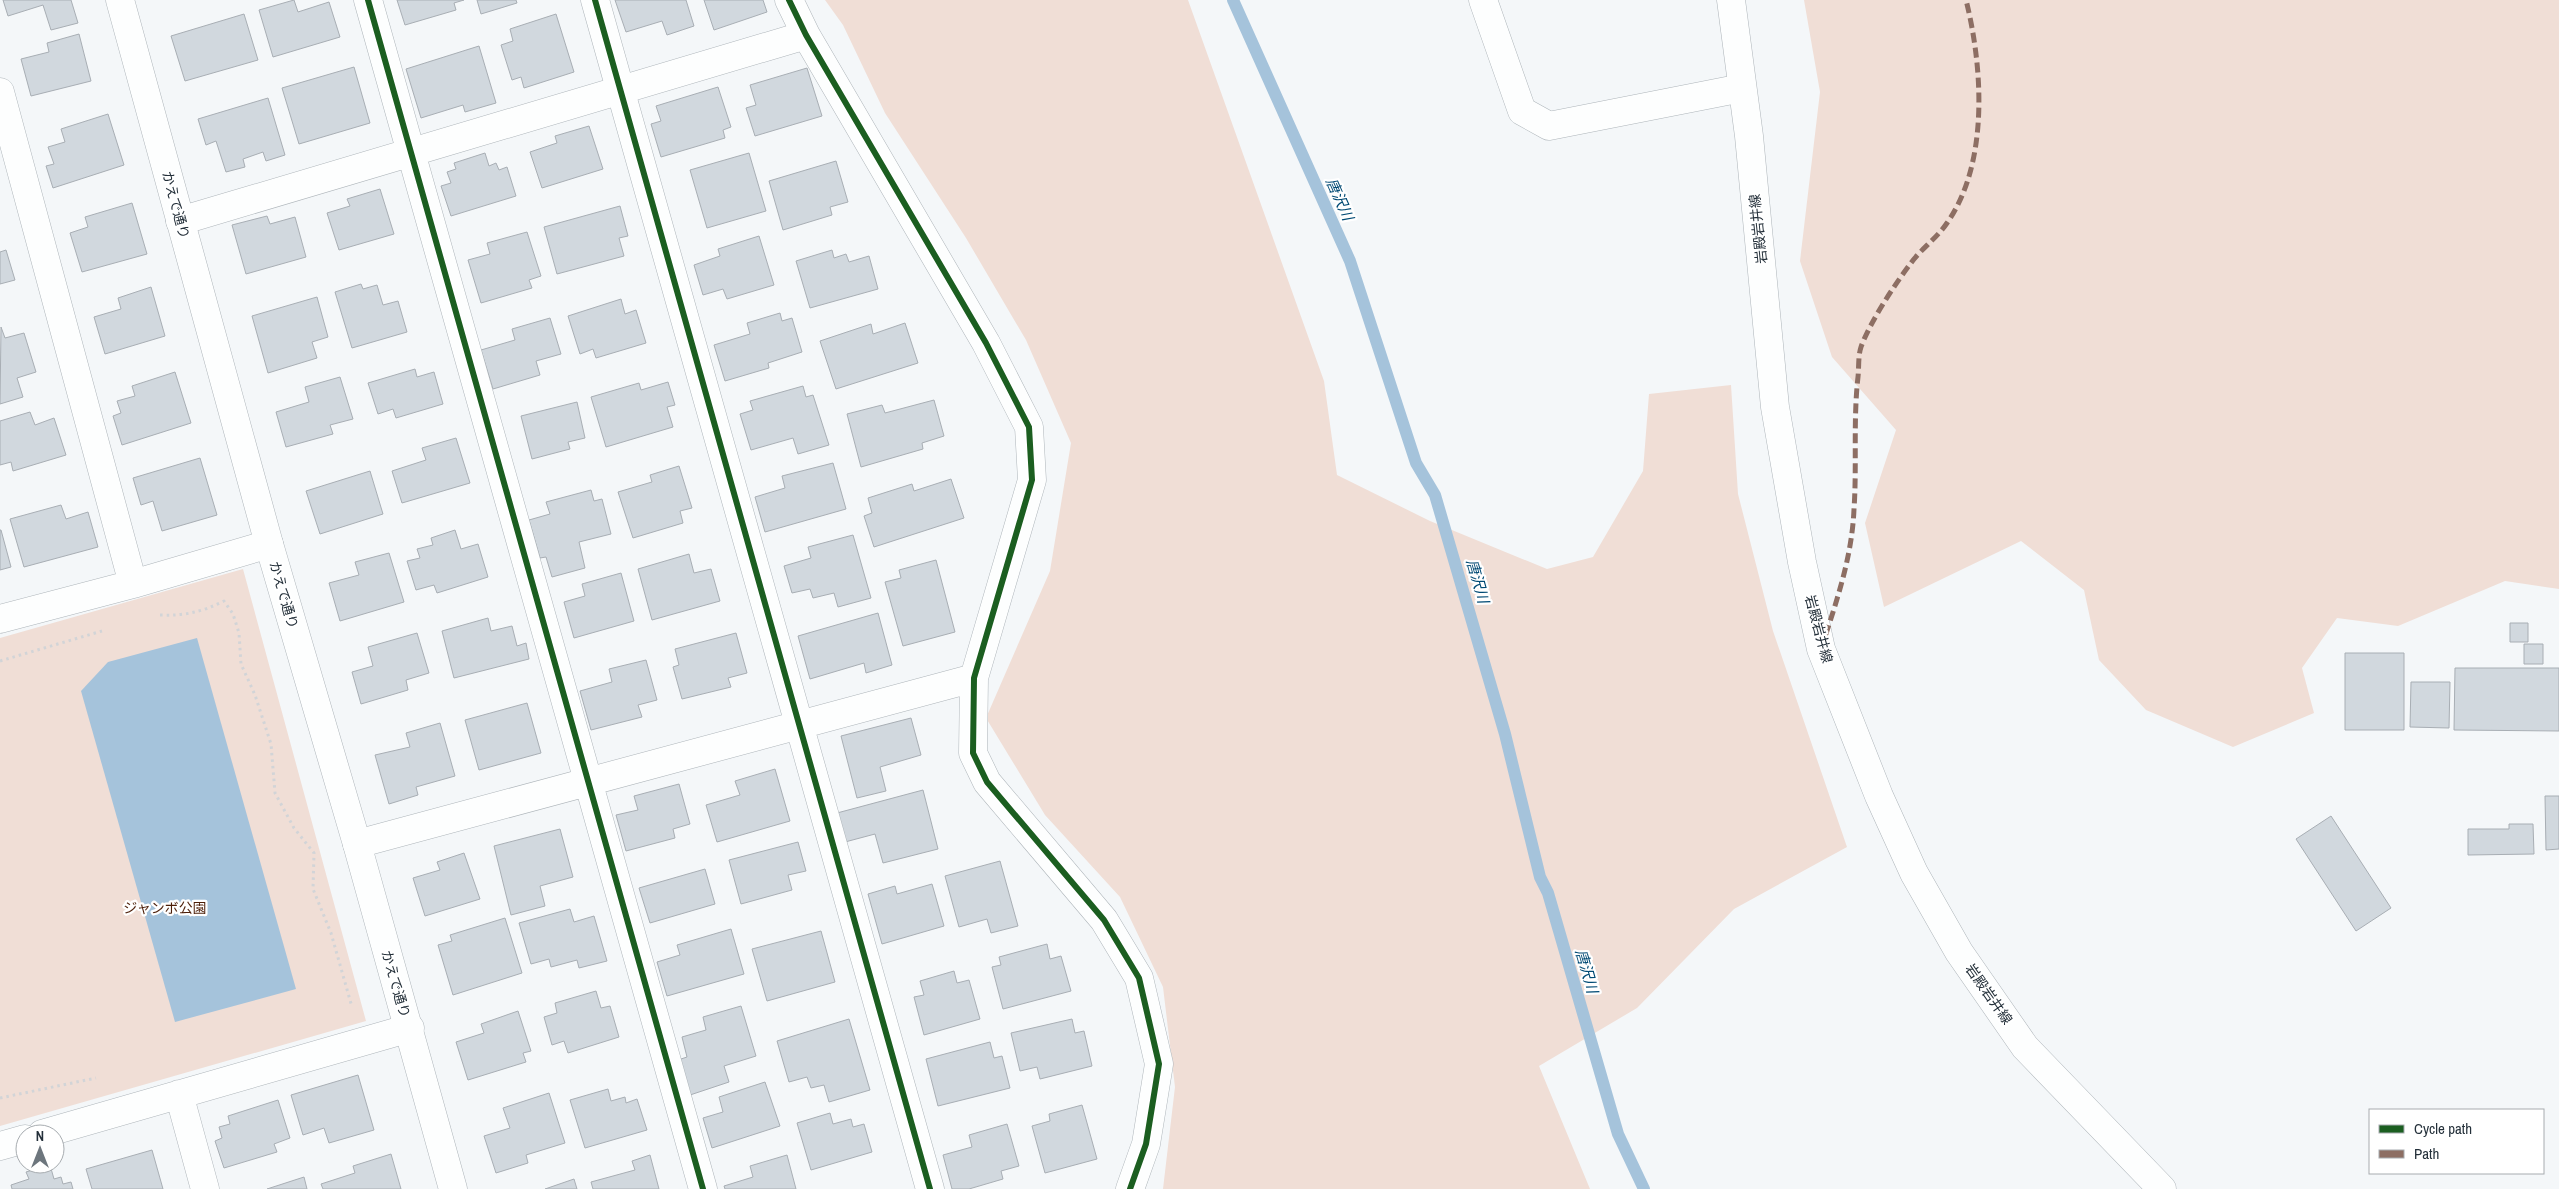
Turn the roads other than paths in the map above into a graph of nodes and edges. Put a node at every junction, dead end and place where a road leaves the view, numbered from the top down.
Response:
1 (120, 0) edge
2 (368, 0) edge
3 (595, 0) edge
4 (789, 0) edge
5 (1483, 0) edge
6 (1731, 0) edge
7 (806, 35) junction
8 (1742, 88) junction
9 (621, 90) junction
10 (0, 92) edge
11 (411, 153) junction
12 (180, 221) junction
13 (269, 544) junction
14 (133, 584) junction
15 (0, 619) edge
16 (974, 678) junction
17 (800, 724) junction
18 (588, 780) junction
19 (358, 844) junction
20 (410, 1028) junction
21 (179, 1094) junction
22 (65, 1127) edge
23 (15, 1142) edge
24 (0, 1146) edge
25 (205, 1189) edge
26 (452, 1189) edge
27 (703, 1189) edge
28 (930, 1189) edge
29 (1130, 1189) edge
30 (2162, 1189) edge

1 - 12 street, かえで通り
2 - 11 street
3 - 9 street
4 - 7 street
5 - 8 street
6 - 8 street, 岩殿岩井線
7 - 9 street
7 - 16 street
8 - 30 street, 岩殿岩井線
9 - 11 street
9 - 17 street
10 - 14 street
11 - 12 street
11 - 18 street
12 - 13 street, かえで通り
13 - 14 street
13 - 19 street, かえで通り
14 - 15 street
16 - 17 street
16 - 29 street
17 - 18 street
17 - 28 street
18 - 19 street
18 - 27 street
19 - 20 street, かえで通り
20 - 21 street
20 - 26 street, かえで通り
21 - 22 street
21 - 25 street
23 - 24 street

